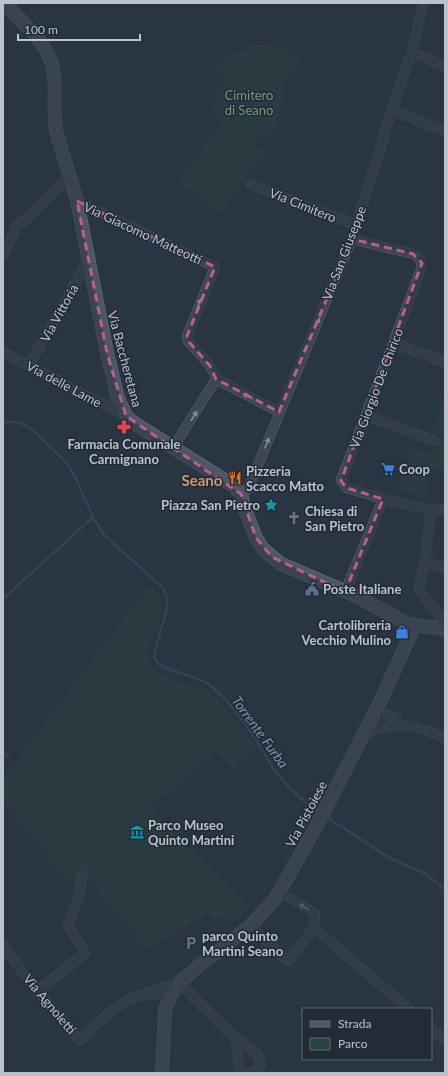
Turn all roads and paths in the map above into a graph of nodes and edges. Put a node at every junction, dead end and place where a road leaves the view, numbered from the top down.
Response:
1 (4, 3) edge
2 (423, 3) edge
3 (412, 52) junction
4 (445, 67) edge
5 (392, 110) junction
6 (445, 131) edge
7 (69, 177) junction
8 (250, 184) dead end
9 (77, 201) junction
10 (356, 225) junction
11 (352, 239) junction
12 (3, 255) edge
13 (88, 260) junction
14 (393, 343) junction
15 (3, 352) edge
16 (445, 362) edge
17 (29, 365) junction
18 (216, 379) junction
19 (279, 412) junction
20 (366, 414) junction
21 (126, 416) junction
22 (434, 441) dead end
23 (173, 448) junction
24 (243, 492) junction
25 (383, 499) junction
26 (445, 508) edge
27 (431, 510) junction
28 (427, 561) junction
29 (445, 568) edge
30 (345, 592) junction
31 (445, 623) edge
32 (415, 625) junction
33 (445, 626) edge
34 (445, 630) edge
35 (377, 707) junction
36 (396, 718) junction
37 (420, 728) junction
38 (366, 731) junction
39 (445, 738) edge
40 (82, 876) dead end
41 (279, 892) junction
42 (250, 926) junction
43 (314, 928) junction
44 (3, 944) edge
45 (179, 983) junction
46 (38, 990) junction
47 (141, 996) junction
48 (170, 997) junction
49 (408, 1008) edge
50 (432, 1029) edge
51 (233, 1036) junction
52 (445, 1040) edge
53 (162, 1073) edge
54 (249, 1073) edge
55 (253, 1073) edge

1 - 7 street, Via Baccheretana
2 - 3 street, Via San Giuseppe
3 - 4 street
3 - 5 street, Via San Giuseppe
5 - 6 street
5 - 10 street, Via San Giuseppe
7 - 9 street, Via Baccheretana
7 - 12 street
8 - 10 street, Via Cimitero
9 - 13 street, Via Baccheretana
18 -> 9 street, Via Giacomo Matteotti
10 - 11 street, Via San Giuseppe
11 - 14 street, Via Giorgio De Chirico
19 -> 11 street, Via San Giuseppe
13 - 17 street, Via Vittoria
13 - 21 street, Via Baccheretana
14 - 16 street
14 - 20 street, Via Giorgio De Chirico
15 - 17 street, Via delle Lame
17 - 21 street, Via delle Lame
19 -> 18 street
23 -> 18 street
24 -> 19 street, Via San Giuseppe
20 - 22 street
20 - 25 street, Via Giorgio De Chirico
21 - 23 street, Via Baccheretana
23 - 24 street, Via Baccheretana
24 - 30 street
25 - 27 street, Via Giorgio De Chirico
25 - 30 street
26 - 27 street, Via Giorgio De Chirico
27 - 28 street
28 - 29 street
28 - 31 street
30 - 32 street
32 - 34 street
32 - 35 street, Via Pistoiese
33 - 34 street
35 - 36 street
35 - 38 street, Via Pistoiese
36 - 37 street
36 - 38 street
37 - 38 street
37 - 39 street
38 - 41 street, Via Pistoiese
40 - 46 street
41 - 42 street, Via Pistoiese
43 -> 41 street
42 - 43 street
42 - 45 street, Via Pistoiese
43 - 49 street
44 - 46 street, Via Agnoletti
45 - 47 street, Via Agnoletti
45 - 48 street, Via Pistoiese
45 - 51 street
46 - 47 street, Via Agnoletti
47 - 48 street, Via Agnoletti
48 - 53 street, Via Pistoiese
50 - 52 street
51 - 54 street
51 - 55 street

